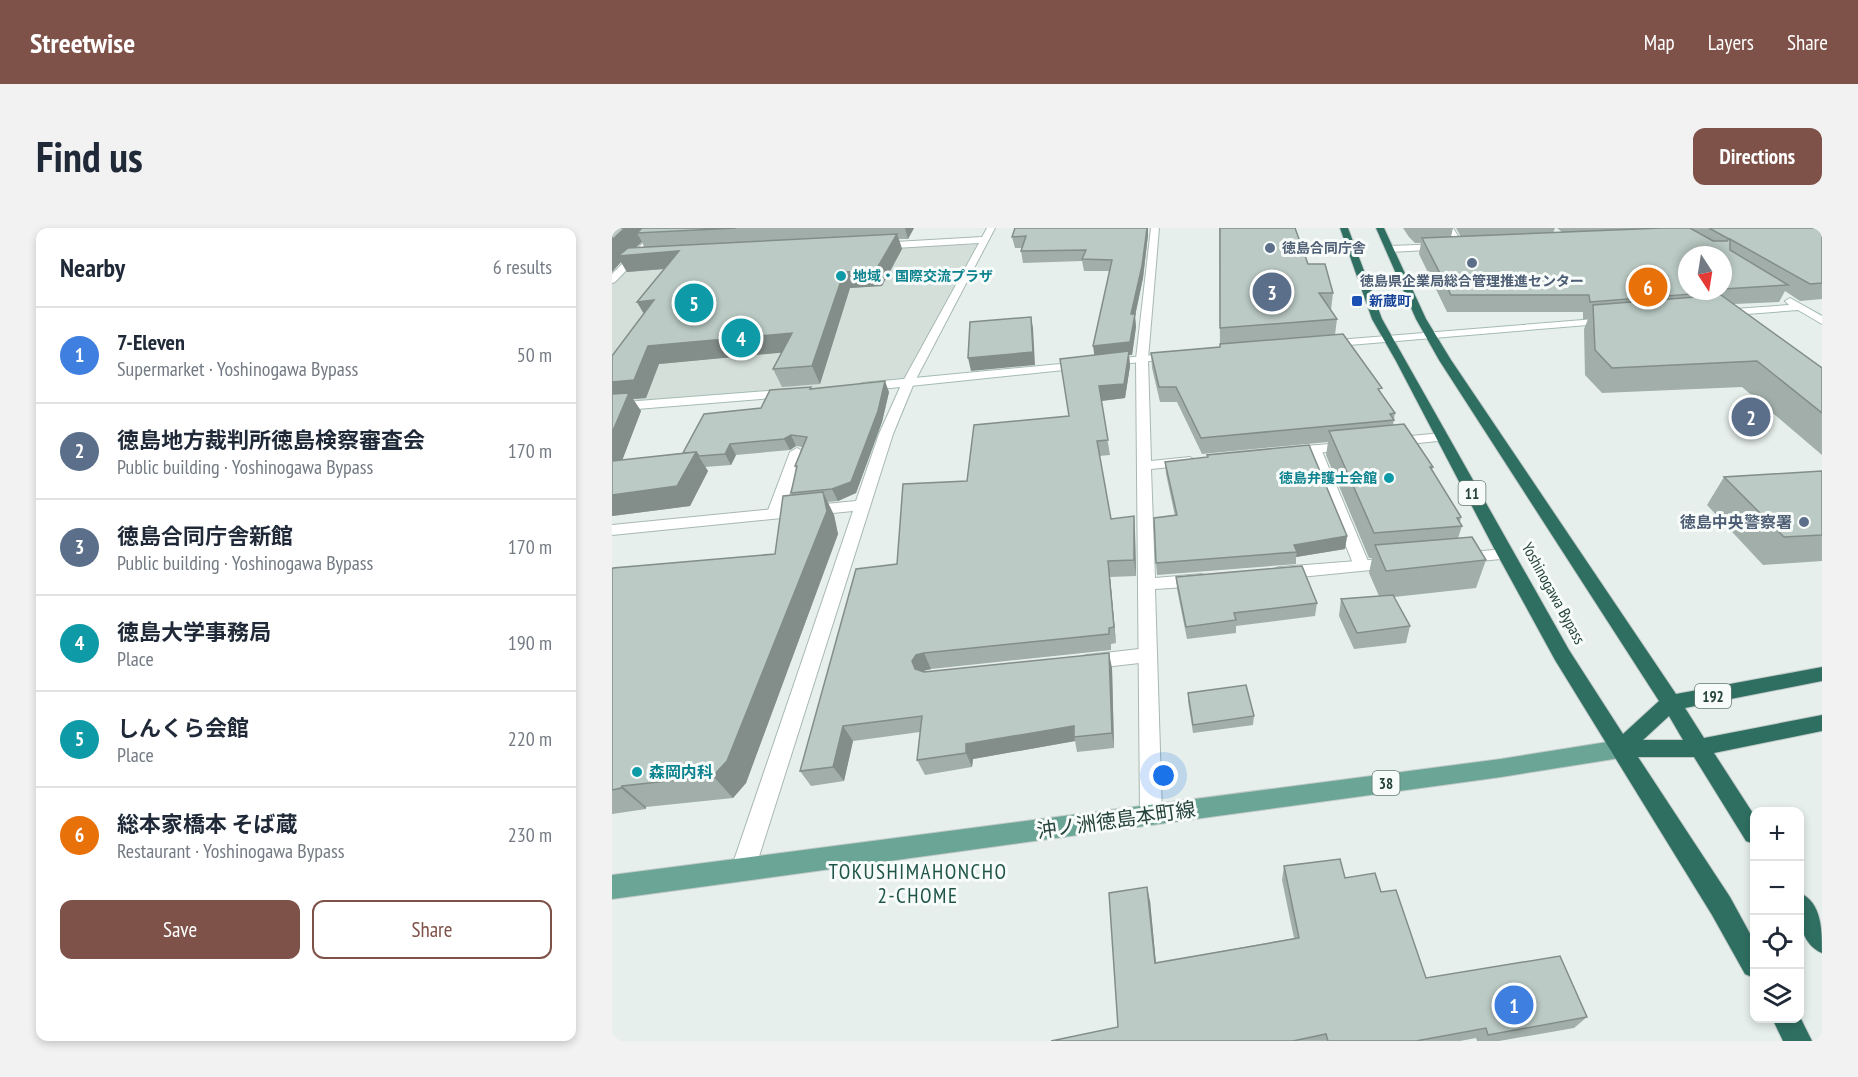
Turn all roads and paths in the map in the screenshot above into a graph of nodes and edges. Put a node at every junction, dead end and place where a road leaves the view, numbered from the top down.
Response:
1 (663, 228) edge
2 (1155, 228) edge
3 (1344, 228) edge
4 (1380, 228) edge
5 (1449, 228) edge
6 (988, 234) edge
7 (866, 246) edge
8 (1472, 246) edge
9 (1461, 247) junction
10 (1390, 249) junction
11 (644, 257) edge
12 (632, 258) junction
13 (612, 280) edge
14 (1780, 295) edge
15 (1799, 307) junction
16 (1705, 314) edge
17 (1623, 320) edge
18 (1822, 321) edge
19 (1430, 335) junction
20 (1389, 338) junction
21 (1309, 345) edge
22 (1190, 355) edge
23 (1142, 359) junction
24 (908, 383) junction
25 (846, 388) edge
26 (811, 391) edge
27 (612, 407) edge
28 (1442, 437) junction
29 (1314, 449) junction
30 (797, 452) dead end
31 (1269, 454) edge
32 (1201, 460) edge
33 (1144, 466) junction
34 (864, 505) junction
35 (775, 513) junction
36 (612, 530) edge
37 (1505, 554) junction
38 (1442, 559) edge
39 (1407, 562) edge
40 (1362, 566) junction
41 (1260, 575) edge
42 (1214, 578) edge
43 (1146, 584) junction
44 (1148, 655) junction
45 (1068, 664) edge
46 (1822, 674) edge
47 (1670, 703) junction
48 (1822, 723) edge
49 (1699, 748) junction
50 (1620, 749) junction
51 (1151, 815) junction
52 (1750, 826) edge
53 (743, 869) junction
54 (612, 887) edge
55 (1804, 911) edge
56 (1820, 935) edge
57 (1750, 957) edge
58 (1788, 1023) edge
59 (1798, 1041) edge

1 - 12 street
2 - 23 street
3 - 20 highway, Yoshinogawa Bypass / 11
4 - 10 highway, Yoshinogawa Bypass
5 - 9 street
6 - 7 street
6 - 24 street
8 - 9 street
9 - 10 street
10 - 19 highway, Yoshinogawa Bypass
11 - 12 street
12 - 13 street
14 - 15 street
15 - 16 street
15 - 18 street
17 - 19 street
19 - 20 street
19 - 47 highway, Yoshinogawa Bypass
20 - 21 street
20 - 28 highway, Yoshinogawa Bypass / 11
22 - 23 street
23 - 24 street
23 - 33 street
24 - 25 street
24 - 34 street
26 - 27 street
28 - 29 street
28 - 37 highway, Yoshinogawa Bypass / 11
29 - 31 street
29 - 40 street
30 - 35 street
32 - 33 street
33 - 43 street
34 - 35 street
34 - 53 street
35 - 36 street
37 - 38 street
37 - 50 highway, Yoshinogawa Bypass / 11
39 - 40 street
40 - 41 street
42 - 43 street
43 - 44 street
44 - 45 street
44 - 51 street
46 - 47 highway, 192
47 - 49 highway, Yoshinogawa Bypass
47 - 50 highway
48 - 49 highway
49 - 50 highway
49 - 52 highway, Yoshinogawa Bypass
50 - 51 main road, 沖ノ洲徳島本町線 / 38
50 - 57 highway, Yoshinogawa Bypass / 11
51 - 53 main road, 沖ノ洲徳島本町線 / 38
53 - 54 main road, 沖ノ洲徳島本町線 / 38
55 - 56 highway
58 - 59 highway

